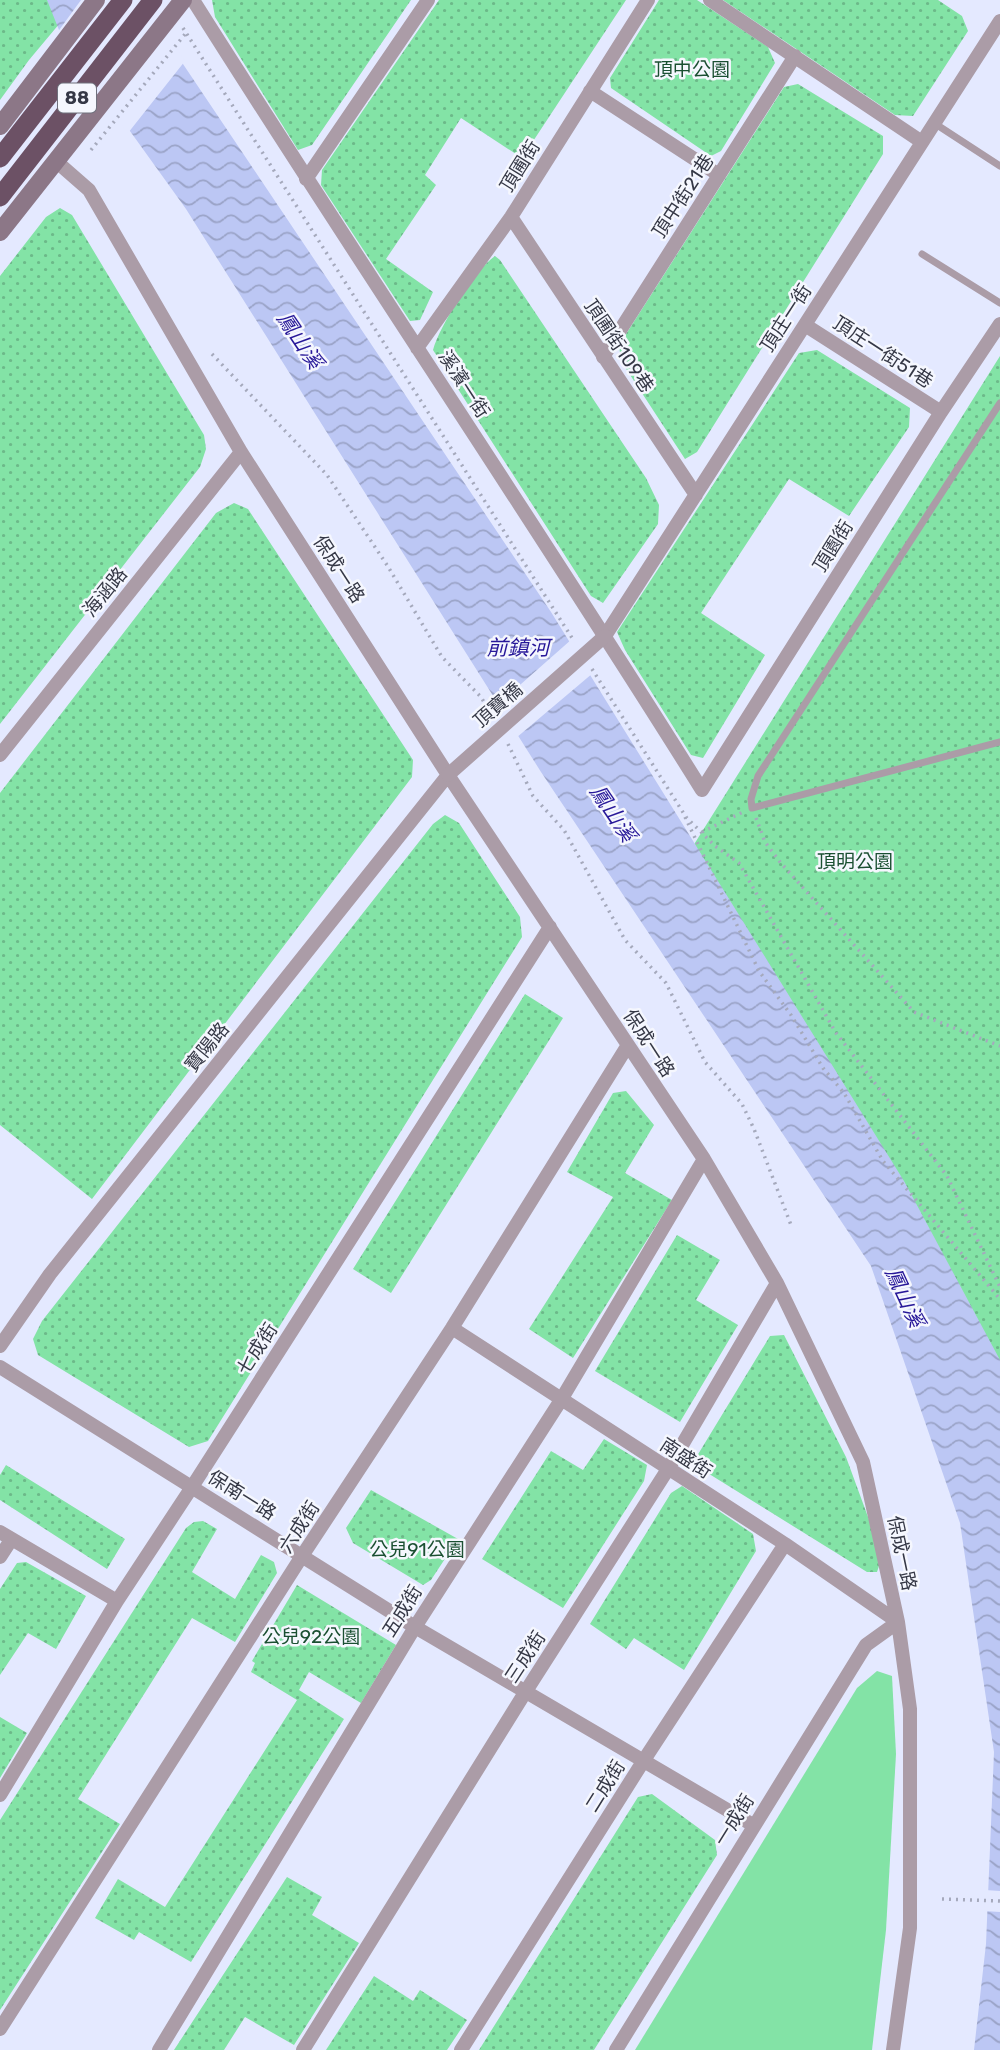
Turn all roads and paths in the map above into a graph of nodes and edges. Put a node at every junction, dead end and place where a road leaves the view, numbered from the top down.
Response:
1 (96, 0) edge
2 (123, 0) edge
3 (153, 0) edge
4 (183, 0) edge
5 (193, 0) edge
6 (428, 0) edge
7 (648, 0) edge
8 (710, 0) edge
9 (1000, 21) edge
10 (186, 33) dead end
11 (795, 56) junction
12 (590, 91) junction
13 (934, 123) junction
14 (0, 126) edge
15 (23, 141) dead end
16 (922, 142) junction
17 (34, 148) dead end
18 (91, 150) dead end
19 (0, 158) edge
20 (57, 162) junction
21 (1000, 166) edge
22 (719, 175) junction
23 (306, 178) junction
24 (0, 197) edge
25 (511, 217) junction
26 (0, 232) edge
27 (922, 254) dead end
28 (1000, 303) edge
29 (1000, 324) edge
30 (805, 325) junction
31 (417, 348) junction
32 (212, 354) dead end
33 (603, 357) junction
34 (1000, 403) edge
35 (941, 412) junction
36 (241, 452) junction
37 (696, 495) junction
38 (606, 636) junction
39 (494, 721) dead end
40 (501, 733) dead end
41 (1000, 742) edge
42 (0, 755) edge
43 (448, 775) junction
44 (702, 790) joint
45 (752, 808) junction
46 (683, 812) dead end
47 (702, 832) dead end
48 (550, 927) junction
49 (628, 1045) junction
50 (1000, 1046) edge
51 (704, 1159) junction
52 (792, 1225) dead end
53 (776, 1283) junction
54 (1000, 1299) edge
55 (452, 1328) junction
56 (0, 1346) edge
57 (0, 1367) edge
58 (561, 1400) junction
59 (668, 1469) junction
60 (192, 1487) junction
61 (6, 1536) edge
62 (785, 1544) junction
63 (302, 1556) junction
64 (0, 1557) edge
65 (117, 1601) junction
66 (898, 1622) junction
67 (415, 1627) junction
68 (526, 1691) junction
69 (644, 1760) junction
70 (0, 1795) edge
71 (753, 1825) junction
72 (942, 1899) dead end
73 (1000, 1901) edge
74 (0, 2029) edge
75 (159, 2050) edge
76 (303, 2050) edge
77 (461, 2050) edge
78 (616, 2050) edge
79 (893, 2050) edge

1 - 14 main road
2 - 19 highway, 88, bridge
3 - 24 highway, 88, bridge
4 - 20 main road
5 - 23 street, 溪濱一街
6 - 23 street
7 - 12 street, 頂圃街
8 - 11 street
9 - 13 street, 頂庄一街
10 - 18 path
11 - 16 street
11 - 22 street, 頂中街21巷
12 - 22 street
12 - 25 street, 頂圃街
13 - 16 street, 頂庄一街
13 - 21 lane
14 - 15 lane
16 - 30 street, 頂庄一街
17 - 20 lane
20 - 26 main road
20 - 36 street, 保成一路
22 - 33 street, 頂中街21巷
23 - 31 street, 溪濱一街
25 - 31 street, 頂圃街
25 - 33 street, 頂圃街109巷
27 - 28 lane
29 - 35 street, 頂園街
30 - 35 street, 頂庄一街51巷
30 - 37 street, 頂庄一街
31 - 38 street, 溪濱一街
32 - 39 path
33 - 37 street, 頂圃街109巷
34 - 45 lane
35 - 44 street, 頂園街
36 - 42 street, 海涵路
36 - 43 street, 保成一路
37 - 38 street, 頂庄一街
38 - 43 street, 頂寶橋, bridge
38 - 44 street, 溪濱一街
40 - 52 path
41 - 45 lane
43 - 48 street, 保成一路
43 - 56 street, 寶陽路
45 - 47 path
45 - 50 path
46 - 54 path
48 - 49 street, 保成一路
48 - 60 street, 七成街
49 - 51 street, 保成一路
49 - 55 street, 六成街
51 - 53 street, 保成一路
51 - 58 street, 五成街
53 - 59 street, 三成街
53 - 66 street, 保成一路
55 - 58 street, 南盛街
55 - 63 street, 六成街
57 - 60 street, 保南一路
58 - 59 street, 南盛街
58 - 67 street, 五成街
59 - 62 street, 南盛街
59 - 68 street, 三成街
60 - 63 street, 保南一路
60 - 65 street, 七成街
61 - 64 street
61 - 65 street
62 - 66 street, 南盛街
62 - 69 street, 二成街
63 - 67 street, 保南一路
63 - 74 street, 六成街
65 - 70 street, 七成街
66 - 71 street, 一成街
66 - 79 street, 保成一路
67 - 68 street, 保南一路
67 - 75 street, 五成街
68 - 69 street, 保南一路
68 - 76 street, 三成街
69 - 71 street, 保南一路
69 - 77 street, 二成街
71 - 78 street, 一成街
72 - 73 path

